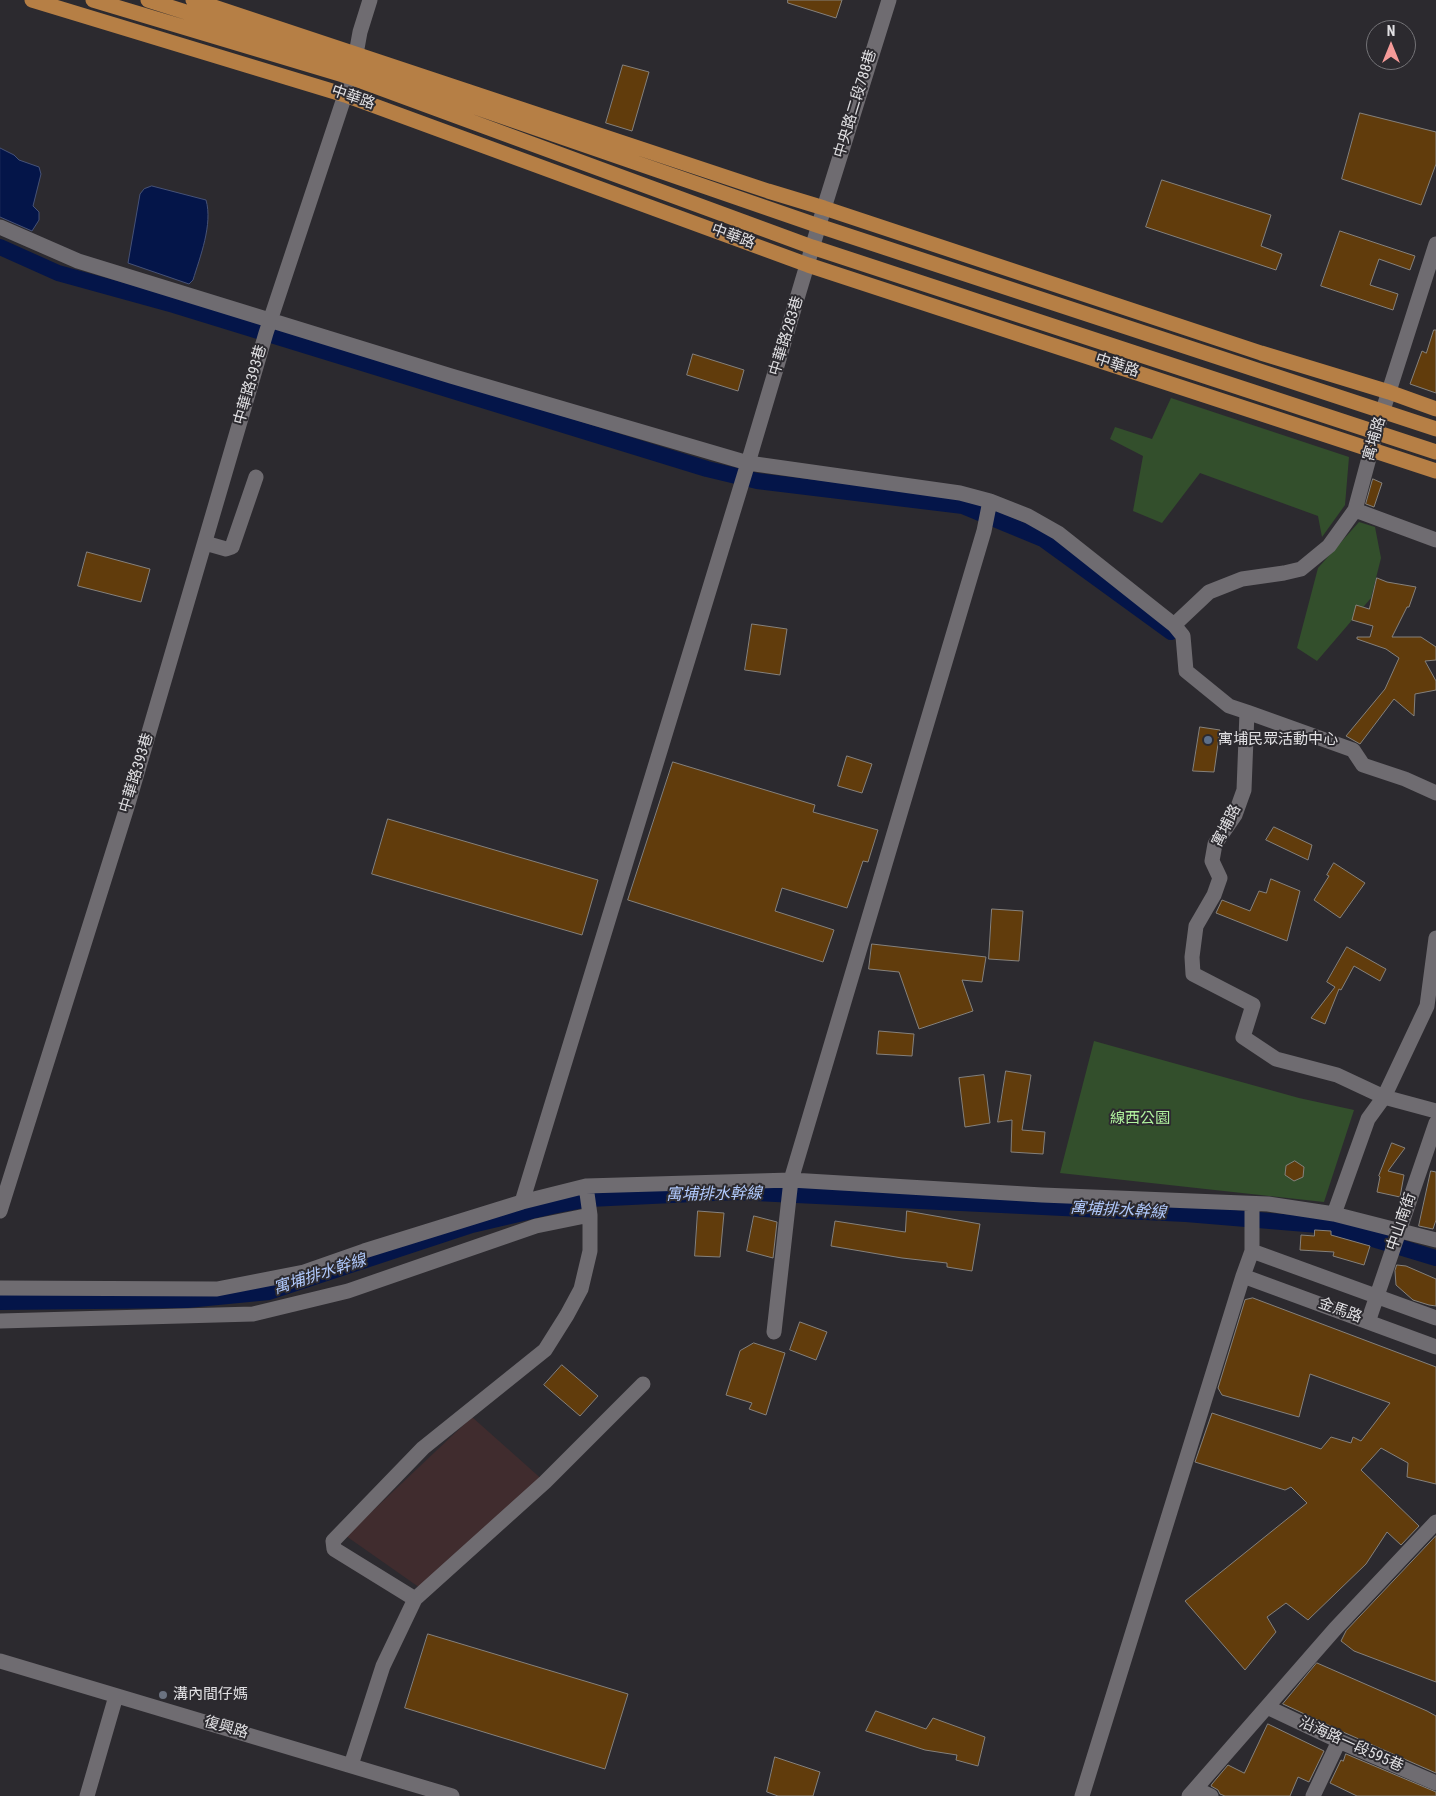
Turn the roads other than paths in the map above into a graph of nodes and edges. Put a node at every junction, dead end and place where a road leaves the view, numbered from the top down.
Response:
1 (32, 0) edge
2 (93, 0) edge
3 (148, 0) edge
4 (193, 0) edge
5 (370, 0) edge
6 (889, 0) edge
7 (353, 65) junction
8 (345, 95) junction
9 (824, 208) junction
10 (819, 226) junction
11 (0, 227) edge
12 (1436, 244) edge
13 (812, 247) junction
14 (808, 265) junction
15 (268, 327) junction
16 (1389, 392) junction
17 (1436, 409) edge
18 (1383, 411) junction
19 (1436, 429) edge
20 (1376, 432) junction
21 (1371, 449) junction
22 (1436, 452) edge
23 (748, 463) junction
24 (1436, 471) edge
25 (256, 477) dead end
26 (990, 501) junction
27 (1355, 510) junction
28 (1436, 540) edge
29 (205, 543) junction
30 (1174, 625) junction
31 (1247, 712) junction
32 (1436, 793) edge
33 (1436, 938) edge
34 (1384, 1097) junction
35 (1436, 1111) edge
36 (1436, 1123) edge
37 (791, 1180) junction
38 (586, 1186) junction
39 (522, 1202) junction
40 (1252, 1204) junction
41 (0, 1211) edge
42 (1334, 1214) junction
43 (590, 1215) junction
44 (1399, 1231) junction
45 (1436, 1240) edge
46 (1252, 1251) junction
47 (1243, 1276) junction
48 (0, 1288) edge
49 (1378, 1297) junction
50 (1436, 1318) edge
51 (0, 1322) edge
52 (1368, 1322) junction
53 (774, 1332) dead end
54 (1436, 1347) edge
55 (644, 1384) dead end
56 (1436, 1522) edge
57 (415, 1599) junction
58 (0, 1661) edge
59 (116, 1696) junction
60 (1267, 1707) junction
61 (1338, 1741) junction
62 (351, 1765) junction
63 (1436, 1783) edge
64 (1193, 1793) edge
65 (87, 1796) edge
66 (452, 1796) edge
67 (1082, 1796) edge
68 (1211, 1796) edge
69 (1313, 1796) edge

1 - 8 main road, 中華路
2 - 7 main road, 中華路
3 - 7 main road, 中華路
4 - 7 main road, 中華路
5 - 7 street, 中華路393巷
6 - 9 street, 中央路二段788巷
7 - 8 street, 中華路393巷
7 - 9 main road, 中華路
7 - 10 main road, 中華路
7 - 13 main road, 中華路
8 - 14 main road, 中華路
8 - 15 street, 中華路393巷
9 - 10 street, 中華路283巷
9 - 16 main road, 中華路
10 - 13 street, 中華路283巷
10 - 18 main road, 中華路
11 - 15 street
12 - 16 street, 寓埔路
13 - 14 street, 中華路283巷
13 - 20 main road, 中華路
14 - 21 main road, 中華路
14 - 23 street, 中華路283巷
15 - 23 street
15 - 29 street, 中華路393巷
16 - 17 main road, 中華路
16 - 18 street, 寓埔路
18 - 19 main road, 中華路
18 - 20 street, 寓埔路
20 - 21 street, 寓埔路
20 - 22 main road, 中華路
21 - 24 main road, 中華路
21 - 27 street, 寓埔路
23 - 26 street
23 - 39 street, 中華路283巷
25 - 29 street
26 - 30 street
26 - 37 street
27 - 28 street
27 - 30 street, 寓埔路
29 - 41 street, 中華路393巷
30 - 31 street
31 - 32 street
31 - 34 street, 寓埔路
33 - 34 street
34 - 35 street, 寓埔路
34 - 42 street
36 - 44 street, 中山南街
37 - 38 street
37 - 40 street
37 - 53 street
38 - 39 street
38 - 43 street
39 - 48 street
40 - 42 street
40 - 46 street
42 - 44 street
43 - 51 street
43 - 57 street
44 - 45 street
44 - 49 street, 中山南街
46 - 47 street
46 - 49 street, 金馬路
47 - 52 street, 金馬路
47 - 67 street
49 - 50 street, 金馬路
49 - 52 street, 中山南街
52 - 54 street, 金馬路
55 - 57 street
56 - 60 street
57 - 62 street
58 - 59 street, 復興路
59 - 62 street, 復興路
59 - 65 street
60 - 61 street, 沿海路一段595巷
60 - 64 street
61 - 63 street, 沿海路一段595巷
61 - 69 street
62 - 66 street, 復興路
64 - 68 street

